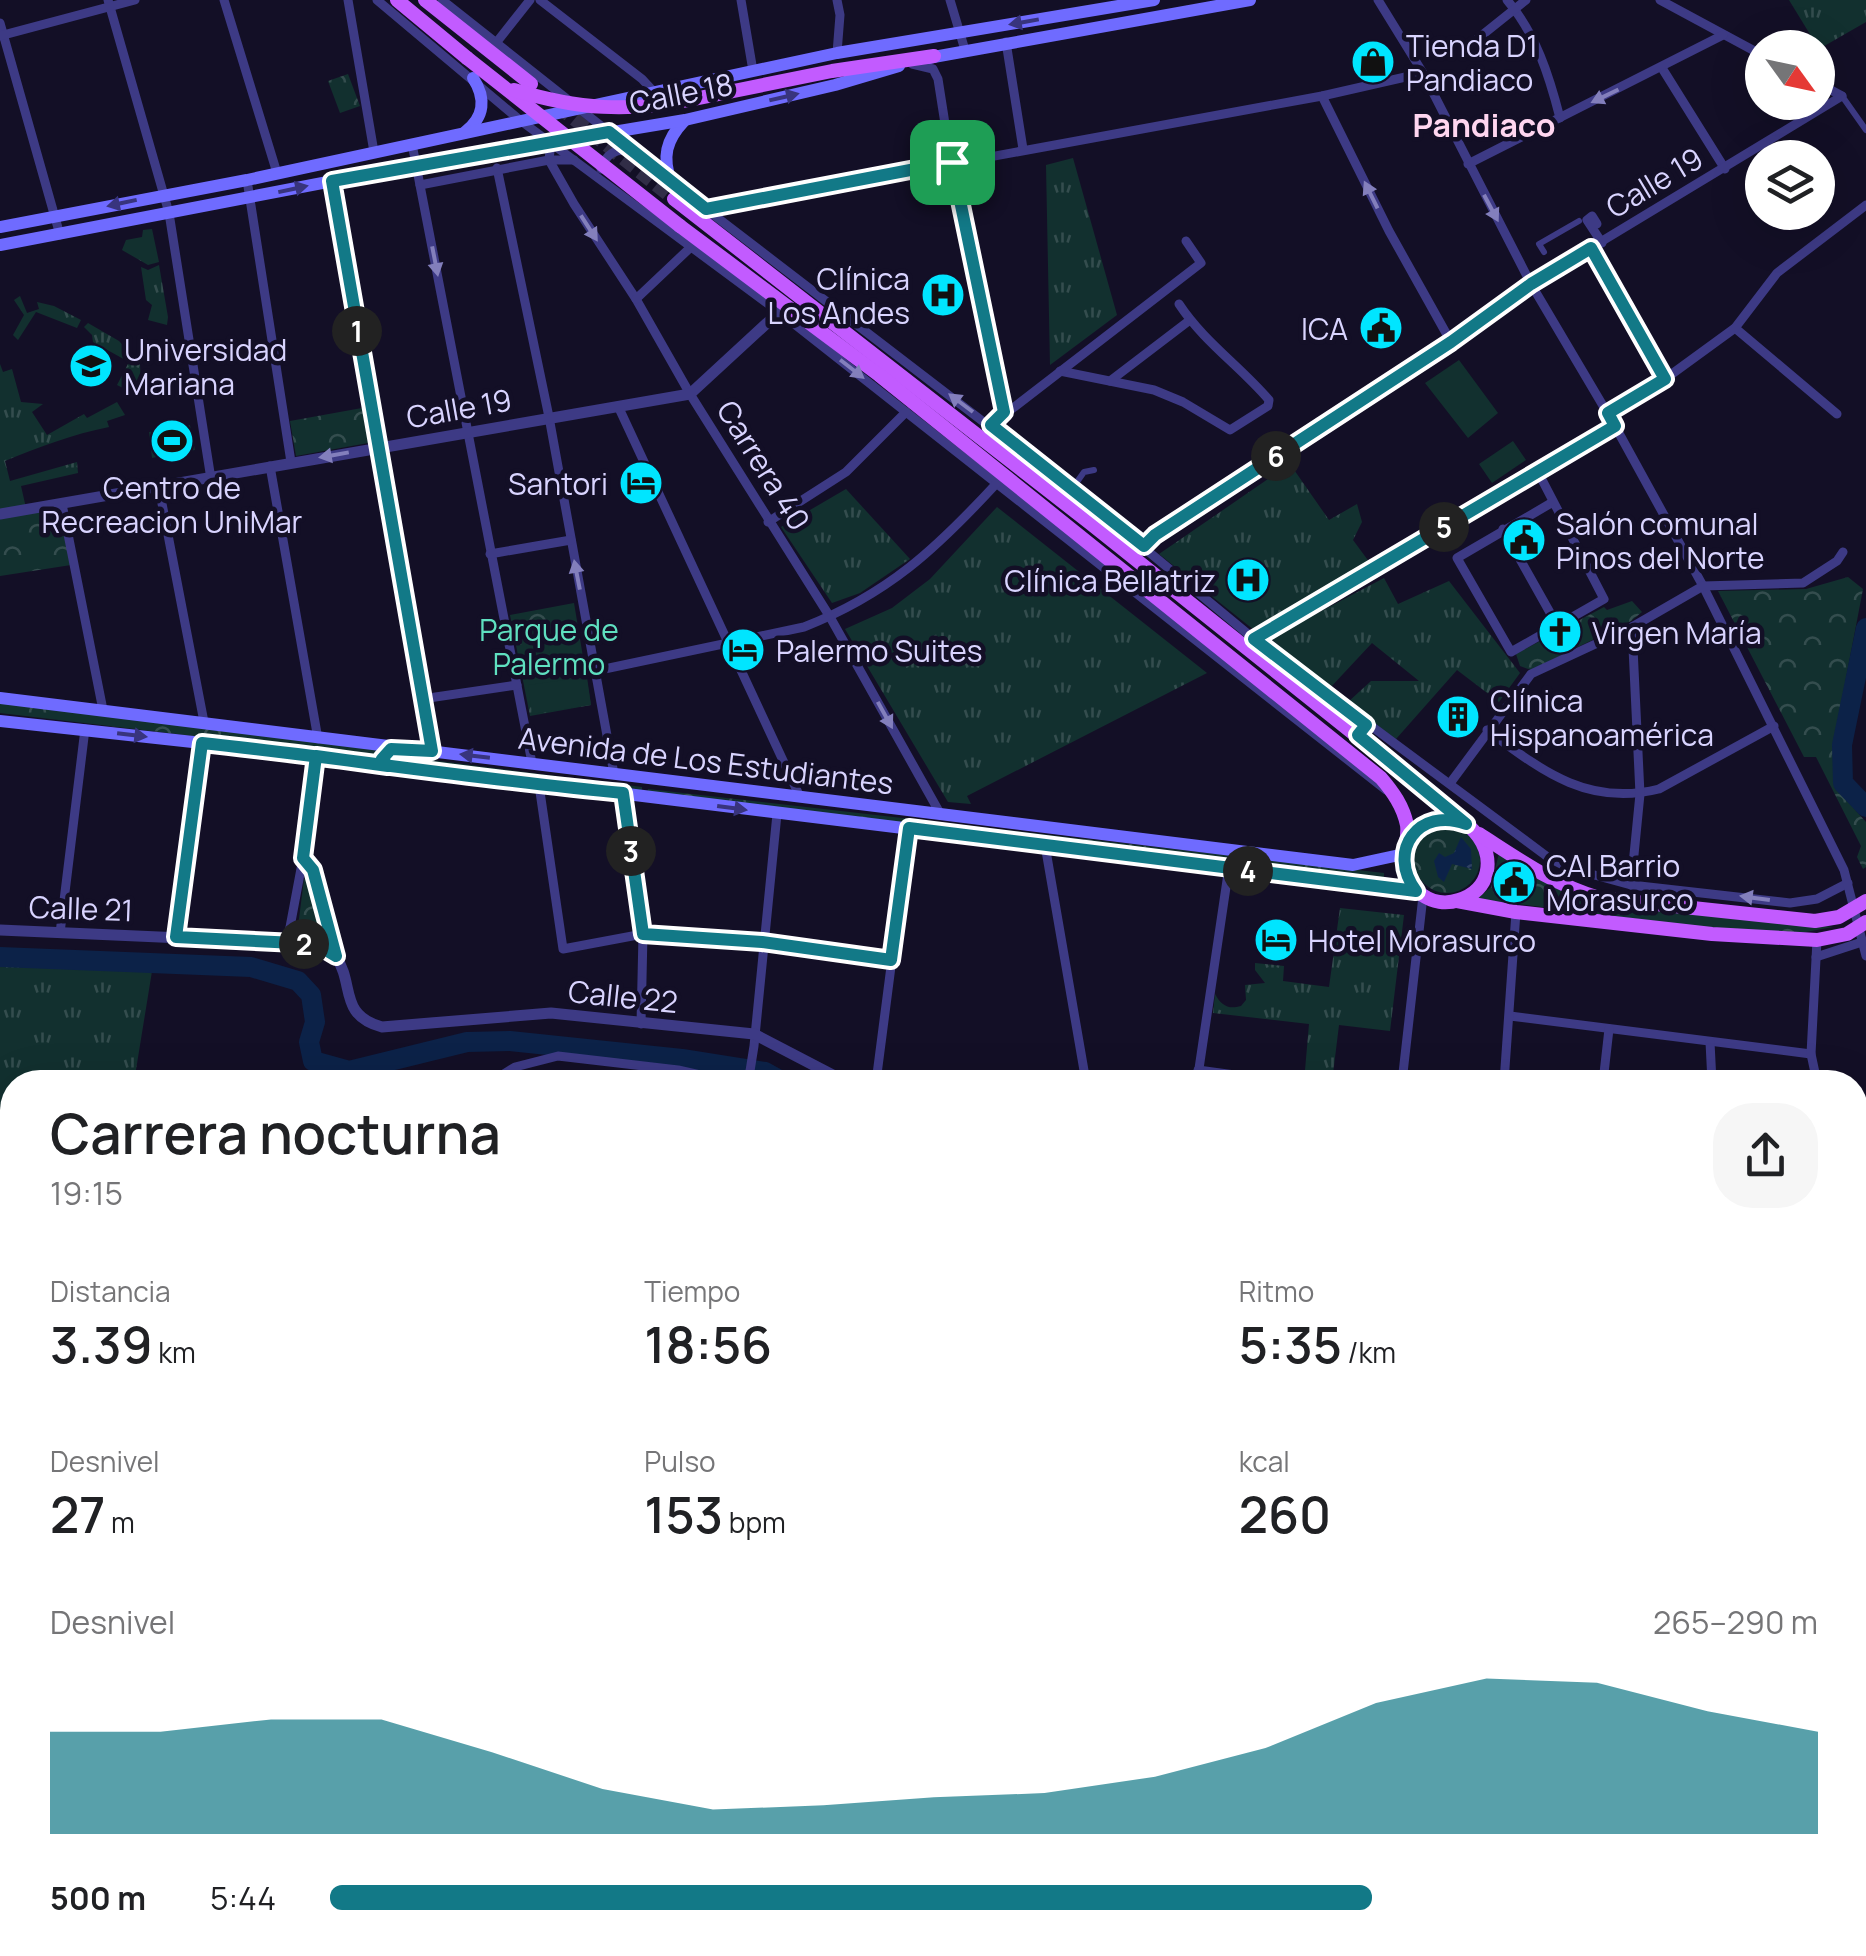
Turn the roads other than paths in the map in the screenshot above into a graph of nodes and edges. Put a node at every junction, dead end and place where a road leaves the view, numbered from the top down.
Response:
1 (134, 0) edge
2 (224, 0) edge
3 (348, 0) edge
4 (377, 0) edge
5 (397, 0) edge
6 (425, 0) edge
7 (442, 0) edge
8 (530, 0) edge
9 (540, 0) edge
10 (741, 0) edge
11 (837, 0) edge
12 (950, 0) edge
13 (1154, 0) edge
14 (1250, 0) edge
15 (1378, 0) edge
16 (1507, 0) edge
17 (1526, 0) edge
18 (1660, 0) edge
19 (109, 4) edge
20 (1515, 10) junction
21 (0, 24) edge
22 (962, 32) junction
23 (1, 36) edge
24 (1723, 36) junction
25 (1476, 40) dead end
26 (1006, 42) junction
27 (496, 43) junction
28 (1745, 47) edge
29 (966, 50) junction
30 (837, 53) junction
31 (934, 56) junction
32 (909, 63) junction
33 (1662, 68) junction
34 (753, 71) junction
35 (1424, 72) junction
36 (473, 78) junction
37 (531, 84) dead end
38 (503, 87) junction
39 (654, 92) junction
40 (1835, 92) edge
41 (1322, 96) junction
42 (1842, 96) junction
43 (578, 108) junction
44 (1560, 118) junction
45 (685, 120) junction
46 (522, 121) junction
47 (1866, 130) edge
48 (609, 132) junction
49 (463, 133) junction
50 (551, 142) junction
51 (412, 144) junction
52 (1023, 149) junction
53 (374, 152) junction
54 (633, 152) junction
55 (549, 160) junction
56 (574, 160) junction
57 (952, 162) junction
58 (1468, 164) junction
59 (416, 165) junction
60 (498, 168) junction
61 (1725, 169) junction
62 (278, 173) junction
63 (246, 180) junction
64 (332, 181) junction
65 (671, 182) junction
66 (604, 184) junction
67 (420, 185) junction
68 (164, 194) junction
69 (250, 197) junction
70 (674, 199) tunnel mouth
71 (1866, 205) edge
72 (706, 209) junction
73 (169, 213) junction
74 (56, 216) junction
75 (1579, 220) dead end
76 (1597, 224) dead end
77 (0, 226) edge
78 (60, 235) junction
79 (1186, 241) dead end
80 (1602, 242) junction
81 (0, 246) edge
82 (692, 246) junction
83 (1591, 248) junction
84 (1544, 252) dead end
85 (1531, 284) junction
86 (636, 300) junction
87 (1180, 304) dead end
88 (779, 312) junction
89 (1190, 320) junction
90 (1735, 328) junction
91 (1451, 342) junction
92 (1060, 371) junction
93 (1665, 379) junction
94 (1110, 381) junction
95 (690, 394) junction
96 (618, 406) junction
97 (906, 412) junction
98 (1004, 412) junction
99 (1608, 413) junction
100 (1837, 414) dead end
101 (549, 417) junction
102 (991, 425) junction
103 (1615, 426) junction
104 (468, 432) junction
105 (376, 448) junction
106 (291, 462) junction
107 (270, 466) junction
108 (1094, 470) dead end
109 (1538, 472) junction
110 (211, 479) junction
111 (996, 484) junction
112 (158, 488) junction
113 (1072, 489) junction
114 (1554, 502) junction
115 (62, 504) junction
116 (1098, 509) junction
117 (0, 514) edge
118 (768, 522) junction
119 (1090, 523) junction
120 (1503, 529) junction
121 (571, 540) junction
122 (1144, 546) junction
123 (1843, 552) dead end
124 (490, 554) junction
125 (1703, 586) junction
126 (1166, 610) junction
127 (830, 617) junction
128 (1557, 625) junction
129 (1632, 627) junction
130 (1254, 639) junction
131 (728, 644) junction
132 (595, 670) junction
133 (517, 685) junction
134 (0, 698) edge
135 (422, 699) junction
136 (103, 710) junction
137 (0, 721) edge
138 (204, 722) junction
139 (1774, 726) junction
140 (245, 728) junction
141 (85, 729) junction
142 (1362, 730) junction
143 (1487, 730) junction
144 (318, 738) junction
145 (202, 743) junction
146 (243, 747) junction
147 (397, 748) junction
148 (432, 751) junction
149 (316, 756) junction
150 (532, 763) junction
151 (388, 766) junction
152 (614, 774) junction
153 (668, 780) junction
154 (1451, 782) junction
155 (539, 786) junction
156 (623, 793) junction
157 (1640, 794) junction
158 (667, 798) junction
159 (800, 798) junction
160 (777, 814) junction
161 (941, 815) junction
162 (909, 828) junction
163 (1471, 828) junction
164 (1045, 845) junction
165 (1406, 847) junction
166 (303, 858) junction
167 (1229, 867) junction
168 (1848, 883) junction
169 (1630, 885) junction
170 (1420, 894) junction
171 (1456, 901) junction
172 (1716, 901) junction
173 (1859, 905) edge
174 (1516, 912) junction
175 (0, 930) edge
176 (1862, 931) edge
177 (60, 933) junction
178 (643, 934) junction
179 (176, 937) junction
180 (1818, 940) junction
181 (762, 942) junction
182 (287, 943) junction
183 (336, 956) junction
184 (1866, 956) edge
185 (1816, 957) junction
186 (891, 960) junction
187 (1510, 1016) junction
188 (636, 1023) junction
189 (1609, 1029) junction
190 (754, 1040) junction
191 (1710, 1042) junction
192 (1811, 1054) junction
193 (510, 1070) edge
194 (678, 1070) edge
195 (750, 1070) edge
196 (820, 1070) edge
197 (877, 1070) edge
198 (1084, 1070) edge
199 (1198, 1070) edge
200 (1403, 1070) edge
201 (1505, 1070) edge
202 (1604, 1070) edge
203 (1711, 1070) edge
204 (1814, 1070) edge

1 - 19 street
2 - 62 street
3 - 53 street
4 - 36 street
5 - 38 main road, bridge
6 - 37 main road
7 - 27 street
8 - 27 street
9 - 39 street
10 - 34 street
11 - 30 street
12 - 22 street
13 -> 22 main road, Calle 18
14 - 26 main road, Calle 18
15 - 35 street
16 - 20 street
17 - 20 street
18 - 24 street
19 - 23 street
19 - 68 street
20 - 25 street
20 - 44 street
21 - 23 street
22 - 29 street
22 - 30 main road, Calle 18
23 - 74 street
24 - 28 street
24 - 33 street
26 - 29 main road, Calle 18
26 - 52 street
27 - 43 street
29 - 31 main road, Calle 18
30 - 34 main road, Calle 18
31 - 32 main road, Calle 18
31 - 38 main road, bridge
45 -> 32 main road, Calle 18
32 - 57 street
33 -> 44 street
33 - 61 street
34 - 39 main road, Calle 18
35 - 41 street
35 - 58 street
36 - 46 street
36 - 49 main road
38 - 126 main road, bridge
39 - 43 main road, Calle 18
40 - 42 street
41 - 52 street
91 -> 41 street
42 - 47 street
42 - 61 street, Calle 19
43 - 46 main road, Calle 18
43 - 48 street
44 - 58 street
45 - 48 main road, Calle 18
45 - 65 main road
46 - 49 main road, Calle 18
46 - 50 street
48 - 50 main road, Calle 18
48 - 54 street
49 - 51 main road, Calle 18
50 - 55 street
50 - 56 street
50 - 59 main road, Calle 18
51 - 53 main road, Calle 18
51 - 59 street
52 - 57 street
53 - 62 main road, Calle 18
54 - 65 street
54 - 66 street
55 - 56 street
55 - 60 street
55 -> 86 street, Carrera 40
56 - 66 street
57 - 72 street
57 - 98 street
58 -> 85 street
59 - 64 main road, Calle 18
59 - 67 street
60 - 67 street
60 - 101 street
61 - 80 street, Calle 19
62 - 63 main road, Calle 18
63 - 68 main road, Calle 18
63 - 69 street
69 -> 64 main road, Calle 18
64 - 105 street
65 - 72 street
66 - 82 street
67 -> 104 street
68 - 73 street
68 -> 74 main road, Calle 18
69 - 73 main road, Calle 18
69 - 106 street
70 - 119 main road
71 - 90 street
102 -> 72 street
73 - 78 main road, Calle 18
73 - 110 street
74 - 77 main road, Calle 18
74 - 78 street
75 - 84 street
76 - 80 street
78 - 81 main road, Calle 18
79 - 92 street
80 - 83 street, Calle 19
82 - 86 street
82 - 88 street
83 - 85 street, Calle 19
83 - 93 street
85 - 91 street, Calle 19
85 - 99 street
86 - 95 street, Carrera 40
87 - 89 street
88 - 95 street
88 -> 97 street
89 - 94 street
89 - 94 street
90 - 93 street
90 - 100 street
91 - 122 street, Calle 19
92 - 94 street
92 - 98 street
93 - 99 street
95 - 96 street, Calle 19
95 - 118 street, Carrera 40
96 - 101 street, Calle 19
96 - 131 street
97 - 111 street
97 - 118 street
98 - 102 street
99 - 103 street
101 - 104 street, Calle 19
101 - 121 street
102 - 113 street
103 - 109 street
103 - 125 street
104 - 105 street, Calle 19
104 - 124 street
105 -> 106 street, Calle 19
105 - 135 street
106 - 107 street, Calle 19
107 - 110 street, Calle 19
107 - 144 street
108 - 113 street
109 - 114 street
109 - 130 street
110 - 112 street, Calle 19
111 - 126 street
111 - 127 street
112 - 115 street, Calle 19
112 - 138 street
113 - 116 street
114 - 120 street
114 - 128 street
115 - 117 street, Calle 19
115 - 136 street
116 - 119 street
116 - 122 street
118 - 127 street, Carrera 40
119 - 142 main road
120 - 128 street
120 - 128 street
121 - 124 street
132 -> 121 street
122 - 130 street
123 - 125 street
124 - 133 street
125 - 129 street
125 - 139 street
126 - 165 main road
127 - 131 street
127 -> 161 street, Carrera 40
129 - 143 street
129 - 157 street
130 - 142 street
131 - 132 street
131 - 159 street
132 - 152 street
133 - 135 street
133 - 150 street
134 - 136 main road, Avenida de Los Estudiantes
135 - 148 street
136 - 138 main road, Avenida de Los Estudiantes
137 - 141 main road, Avenida de Los Estudiantes
138 - 140 main road, Avenida de Los Estudiantes
139 - 157 street
139 - 168 street
140 - 144 main road, Avenida de Los Estudiantes
140 - 146 main road
141 -> 145 main road, Avenida de Los Estudiantes
141 - 177 street
142 - 154 street
142 - 163 main road
143 - 154 street
143 - 157 street
144 - 147 main road, Avenida de Los Estudiantes
145 - 146 main road, Avenida de Los Estudiantes
145 - 179 street
146 - 149 main road, Avenida de Los Estudiantes
147 - 148 main road, Avenida de Los Estudiantes
147 - 151 main road
150 -> 148 main road, Avenida de Los Estudiantes
149 - 151 main road, Avenida de Los Estudiantes
149 - 166 street
150 - 152 main road, Avenida de Los Estudiantes
151 - 155 main road, Avenida de Los Estudiantes
152 - 153 main road, Avenida de Los Estudiantes
153 - 158 main road
153 - 159 main road, Avenida de Los Estudiantes
154 - 169 street
155 - 156 main road, Avenida de Los Estudiantes
155 - 178 street
156 - 158 main road, Avenida de Los Estudiantes
156 - 178 street
157 - 169 street
158 -> 160 main road, Avenida de Los Estudiantes
159 - 161 main road, Avenida de Los Estudiantes
160 - 162 main road, Avenida de Los Estudiantes
160 - 181 street
161 - 165 main road, Avenida de Los Estudiantes
162 - 164 main road, Avenida de Los Estudiantes
162 - 186 street
163 - 165 main road
163 - 171 main road
163 - 172 main road
164 - 167 main road, Avenida de Los Estudiantes
164 - 198 street
165 - 170 main road
166 - 182 street
166 - 183 street
167 - 170 main road, Avenida de Los Estudiantes
167 - 199 street
168 -> 172 street
168 - 173 street
169 - 172 street
170 - 171 main road
170 - 200 street
171 - 174 main road
172 - 173 main road
173 - 176 street
174 - 180 main road
174 - 187 street
175 - 177 street, Calle 21
176 - 180 main road
176 - 184 street
176 - 185 street
177 - 179 street, Calle 21
178 - 181 street
178 - 188 street
179 - 182 street, Calle 21
180 - 185 street
181 - 186 street
181 - 190 street
182 - 183 street, Calle 21
183 - 188 street, Calle 22
185 - 192 street
186 - 197 street
187 - 189 street
187 - 201 street
188 - 190 street, Calle 22
189 - 191 street
189 - 202 street
190 - 195 street
190 - 196 street, Calle 22
191 - 192 street
191 - 203 street
192 - 204 street
193 - 194 street

